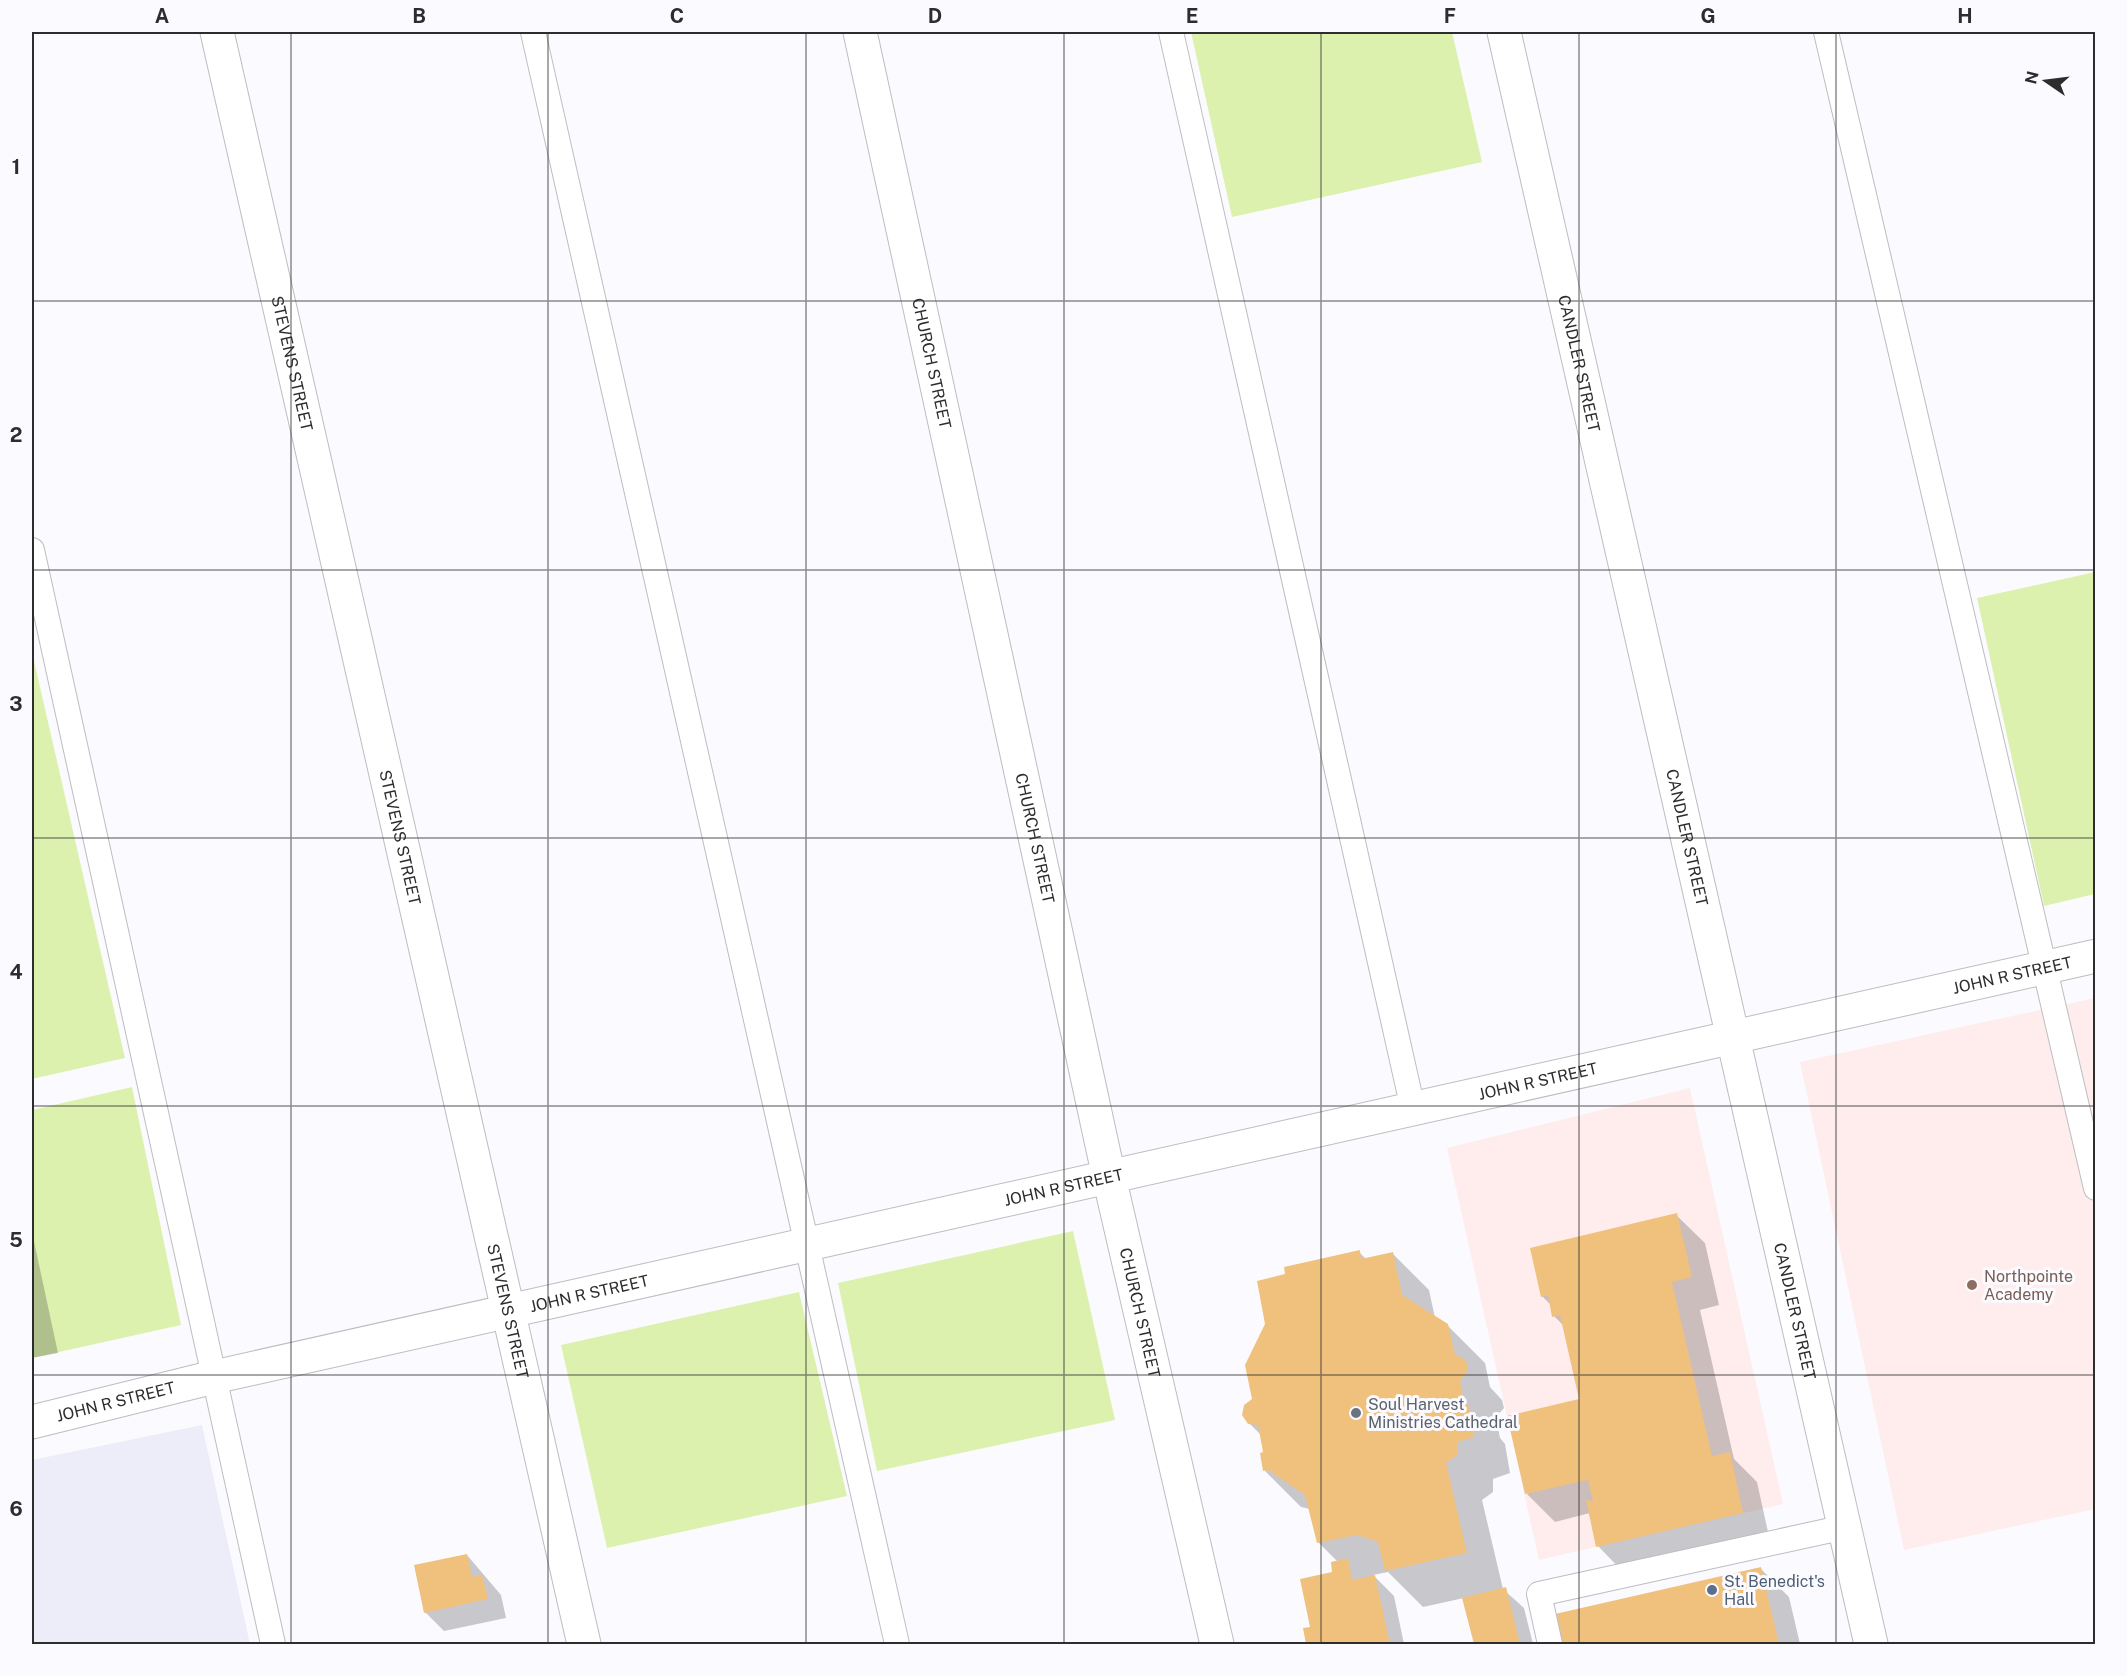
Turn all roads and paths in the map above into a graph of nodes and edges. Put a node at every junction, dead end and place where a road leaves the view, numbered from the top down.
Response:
1 (217, 32) edge
2 (533, 32) edge
3 (860, 32) edge
4 (1171, 32) edge
5 (1504, 32) edge
6 (1826, 32) edge
7 (32, 550) edge
8 (2096, 956) edge
9 (2043, 968) junction
10 (1733, 1038) junction
11 (1413, 1109) junction
12 (1109, 1177) junction
13 (2096, 1188) edge
14 (806, 1245) junction
15 (508, 1311) junction
16 (214, 1377) junction
17 (32, 1422) edge
18 (1845, 1527) junction
19 (273, 1644) edge
20 (584, 1644) edge
21 (897, 1644) edge
22 (1217, 1644) edge
23 (1550, 1644) edge
24 (1871, 1644) edge

1 - 15 street, STEVENS STREET
2 - 14 lane
3 - 12 street, CHURCH STREET
4 - 11 lane
5 - 10 street, CANDLER STREET
6 - 9 lane
7 - 16 lane
8 - 9 street, JOHN R STREET
9 - 10 street, JOHN R STREET
9 - 13 lane
10 - 11 street, JOHN R STREET
10 - 18 street, CANDLER STREET
11 - 12 street, JOHN R STREET
12 - 14 street, JOHN R STREET
12 - 22 street, CHURCH STREET
14 - 15 street, JOHN R STREET
14 - 21 lane
15 - 16 street, JOHN R STREET
15 - 20 street, STEVENS STREET
16 - 17 street, JOHN R STREET
16 - 19 lane
18 - 23 lane
18 - 24 street, CANDLER STREET

